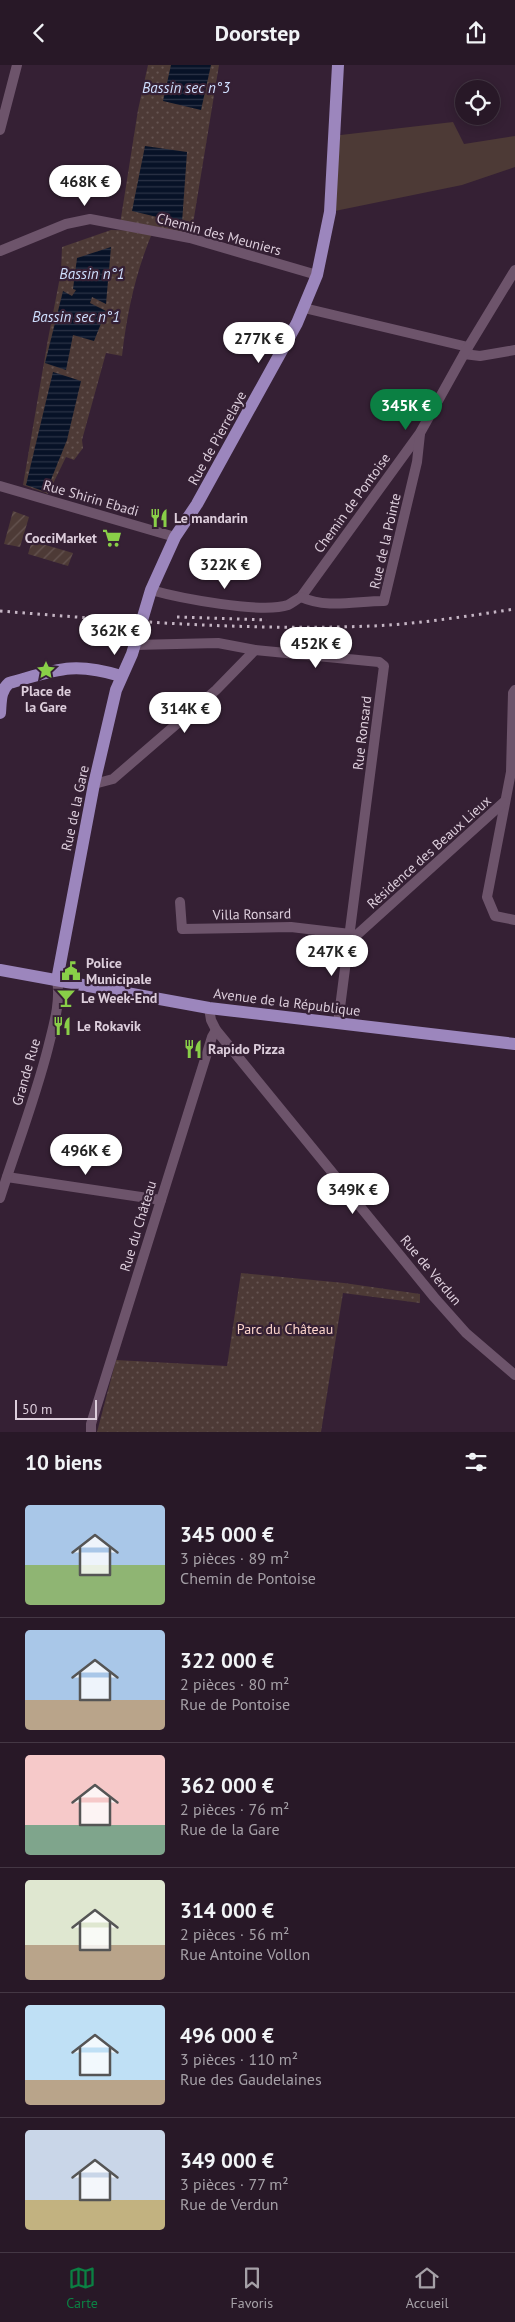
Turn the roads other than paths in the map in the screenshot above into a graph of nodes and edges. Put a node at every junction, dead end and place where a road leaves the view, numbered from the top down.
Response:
1 (17, 65) edge
2 (338, 65) edge
3 (0, 129) edge
4 (0, 251) edge
5 (515, 270) edge
6 (317, 275) junction
7 (304, 308) junction
8 (515, 350) edge
9 (466, 351) junction
10 (420, 433) junction
11 (0, 486) edge
12 (175, 537) junction
13 (152, 590) junction
14 (301, 597) junction
15 (134, 645) junction
16 (255, 650) junction
17 (121, 676) junction
18 (515, 690) edge
19 (0, 702) edge
20 (0, 713) edge
21 (94, 784) junction
22 (504, 802) junction
23 (180, 902) dead end
24 (515, 920) edge
25 (349, 938) junction
26 (0, 970) edge
27 (57, 980) junction
28 (208, 1008) junction
29 (338, 1023) junction
30 (216, 1030) junction
31 (515, 1044) edge
32 (7, 1177) junction
33 (0, 1198) edge
34 (161, 1200) junction
35 (515, 1375) edge
36 (91, 1432) edge

1 - 3 street
2 - 6 main road, Rue de Pierrelaye
4 - 6 street, Chemin des Meuniers
5 - 9 street, Chemin de Pontoise
6 - 7 main road, Rue de Pierrelaye
7 - 9 street
7 - 12 main road, Rue de Pierrelaye
8 - 9 street
9 - 10 street, Chemin de Pontoise
10 - 14 street, Chemin de Pontoise
10 - 14 street, Rue de la Pointe
11 - 12 street, Rue Shirin Ebadi
12 - 13 main road, Rue de Pierrelaye
13 - 14 street
13 - 15 main road, Rue de Pierrelaye
15 - 16 street, Rue Ronsard
15 - 17 main road, Rue de la Gare
16 - 21 street
16 - 25 street, Rue Ronsard
17 - 19 main road
17 - 21 main road, Rue de la Gare
18 - 22 street, Résidence des Beaux Lieux
19 - 20 main road
21 - 27 main road, Rue de la Gare
22 - 24 street, Résidence des Beaux Lieux
22 - 25 street, Résidence des Beaux Lieux
23 - 25 street, Villa Ronsard
25 - 29 street, Rue Ronsard
26 - 27 main road, Avenue de la République
27 - 28 main road, Avenue de la République
27 - 32 street, Grande Rue
28 - 29 main road, Avenue de la République
28 - 30 street, Rue de Verdun
29 - 31 main road, Avenue de la République
30 - 34 street, Rue du Château
30 - 35 street, Rue de Verdun
32 - 33 street, Grande Rue
32 - 34 street
34 - 36 street, Rue du Château

